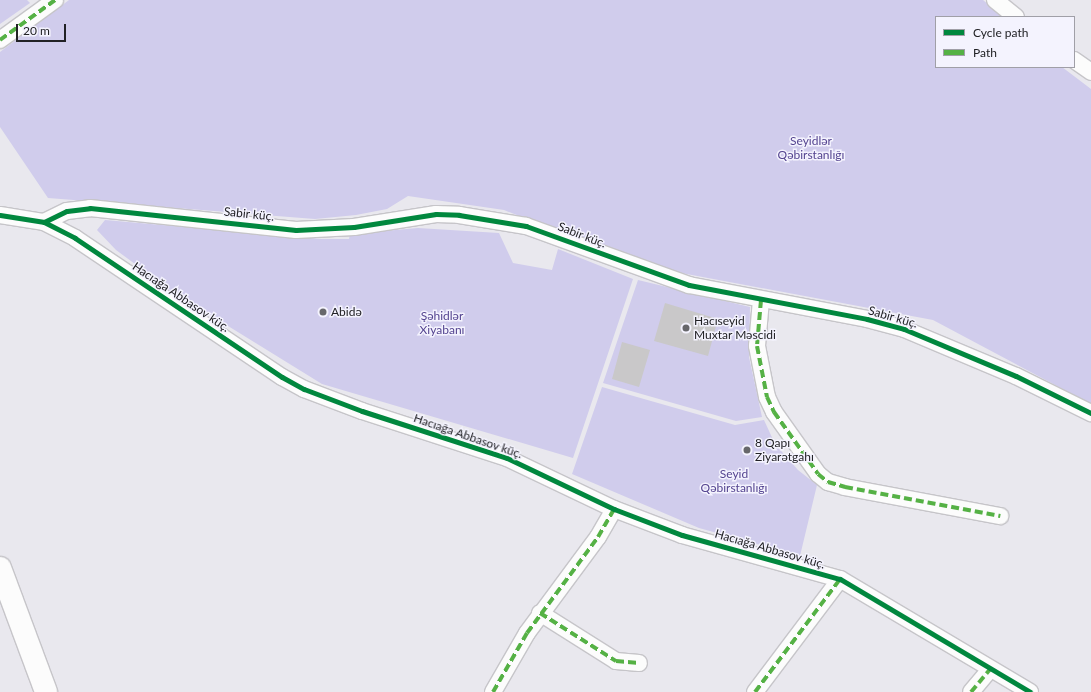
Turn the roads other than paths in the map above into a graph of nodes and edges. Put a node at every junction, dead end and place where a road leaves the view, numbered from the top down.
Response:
1 (55, 0) edge
2 (995, 0) edge
3 (1015, 16) edge
4 (0, 40) edge
5 (1075, 61) edge
6 (1091, 72) edge
7 (0, 214) edge
8 (44, 222) junction
9 (761, 300) junction
10 (1091, 413) edge
11 (614, 508) junction
12 (1000, 516) dead end
13 (0, 568) edge
14 (840, 579) junction
15 (540, 613) junction
16 (639, 663) dead end
17 (990, 668) junction
18 (46, 692) edge
19 (493, 692) edge
20 (755, 692) edge
21 (971, 692) edge
22 (1030, 692) edge

1 - 4 street
2 - 3 street
5 - 6 street
7 - 8 street, Hacıağa Abbasov küç.
8 - 9 street, Sabir küç.
8 - 11 street, Hacıağa Abbasov küç.
9 - 10 street, Sabir küç.
9 - 12 street
11 - 14 street, Hacıağa Abbasov küç.
11 - 15 street
13 - 18 main road
14 - 17 street, Hacıağa Abbasov küç.
14 - 20 street
15 - 16 street
15 - 19 street
17 - 21 street
17 - 22 street, Hacıağa Abbasov küç.

